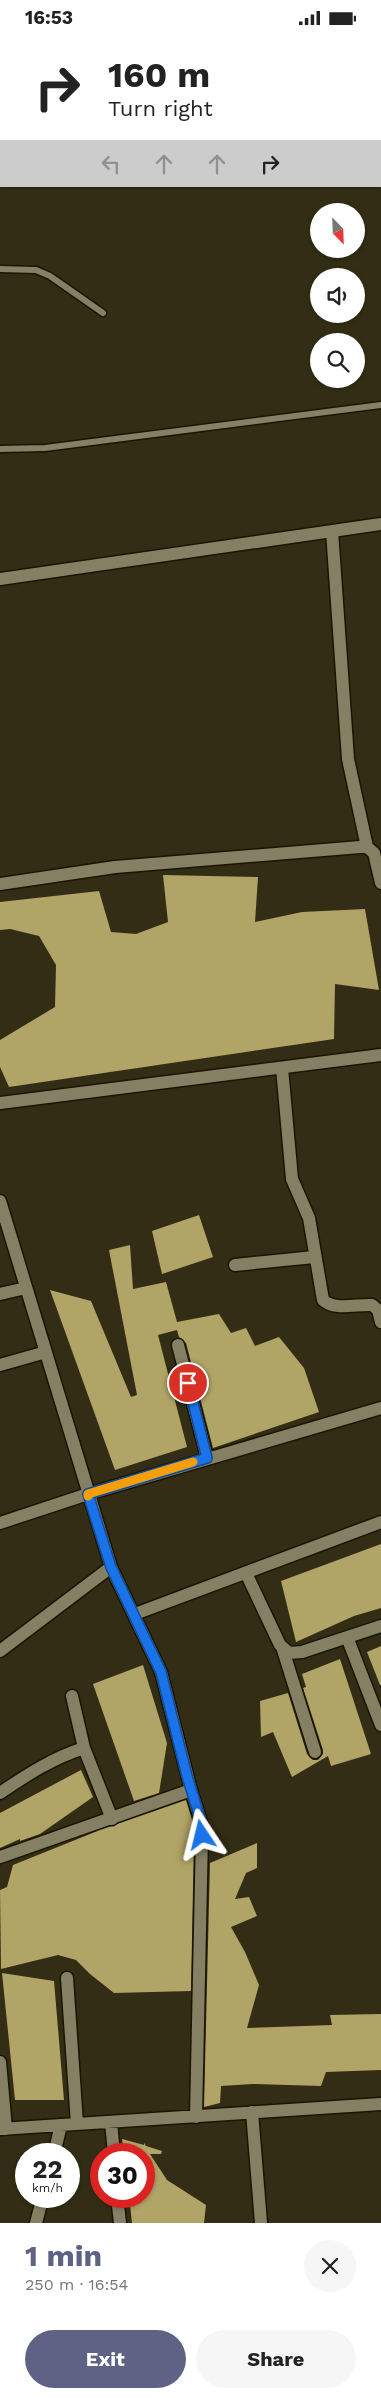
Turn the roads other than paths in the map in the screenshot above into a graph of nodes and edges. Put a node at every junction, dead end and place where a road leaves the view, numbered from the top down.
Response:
1 (0, 269) edge
2 (103, 313) dead end
3 (381, 405) edge
4 (0, 449) edge
5 (381, 525) edge
6 (332, 531) junction
7 (0, 579) edge
8 (367, 847) junction
9 (381, 883) edge
10 (0, 884) edge
11 (381, 1055) edge
12 (282, 1068) junction
13 (0, 1103) edge
14 (1, 1206) edge
15 (314, 1257) junction
16 (235, 1265) dead end
17 (26, 1288) junction
18 (0, 1294) edge
19 (381, 1322) edge
20 (178, 1345) dead end
21 (46, 1352) junction
22 (0, 1365) edge
23 (381, 1408) edge
24 (207, 1458) junction
25 (88, 1494) junction
26 (0, 1521) edge
27 (381, 1522) edge
28 (111, 1567) junction
29 (246, 1573) junction
30 (135, 1614) junction
31 (381, 1626) edge
32 (347, 1637) junction
33 (283, 1650) junction
34 (0, 1651) edge
35 (72, 1696) dead end
36 (381, 1725) edge
37 (84, 1748) junction
38 (316, 1753) dead end
39 (191, 1790) junction
40 (0, 1793) edge
41 (112, 1819) junction
42 (0, 1857) edge
43 (67, 1978) dead end
44 (0, 2062) edge
45 (381, 2103) edge
46 (252, 2112) junction
47 (196, 2117) junction
48 (111, 2122) junction
49 (77, 2124) junction
50 (61, 2125) junction
51 (3, 2129) edge
52 (57, 2143) edge
53 (113, 2143) edge
54 (40, 2208) edge
55 (118, 2208) edge
56 (36, 2223) edge
57 (120, 2223) edge
58 (261, 2223) edge

1 - 2 lane
3 - 4 lane
5 - 6 street
6 - 7 street
6 - 8 street
8 - 9 street
8 - 10 street
11 - 12 street
12 - 13 street
12 - 15 street
14 - 17 street
15 - 16 street
15 - 19 street
17 - 18 street
17 - 21 street
20 - 24 street
21 - 22 street
21 - 25 street
23 - 24 street
24 - 25 street
25 - 26 street
25 - 28 street
27 - 29 street
28 - 30 street
28 - 34 street
29 - 30 street
29 - 33 street
30 - 39 street
31 - 32 street
32 - 33 street
32 - 36 street
33 - 38 street
35 - 37 street
37 - 40 street
37 - 41 street
39 - 41 street
39 - 47 street
41 - 42 street
43 - 49 street
44 - 51 street
45 - 46 street
46 - 47 street
46 - 58 street
47 - 48 street
48 - 49 street
48 - 53 street
49 - 50 street
50 - 51 street
50 - 52 street
54 - 56 street
55 - 57 street

